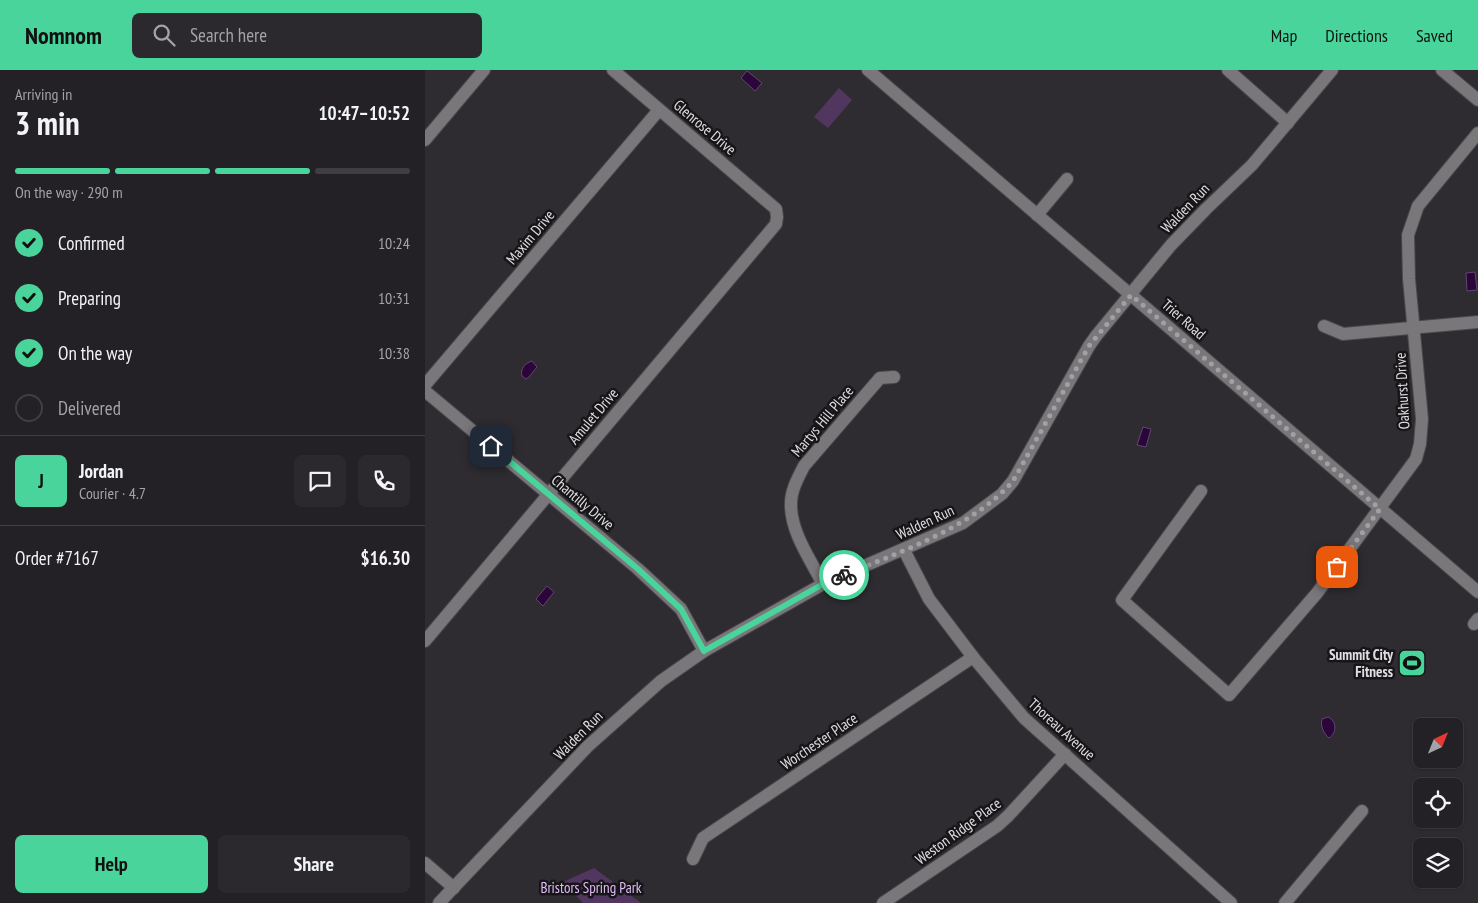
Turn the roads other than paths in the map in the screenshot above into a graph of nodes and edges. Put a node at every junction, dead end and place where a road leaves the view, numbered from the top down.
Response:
1 (484, 70) edge
2 (613, 70) edge
3 (868, 70) edge
4 (1228, 70) edge
5 (1332, 70) edge
6 (1442, 70) edge
7 (1478, 100) edge
8 (659, 110) junction
9 (1288, 123) junction
10 (1478, 133) edge
11 (425, 140) edge
12 (1067, 179) dead end
13 (776, 209) joint
14 (1037, 215) junction
15 (1131, 295) junction
16 (1478, 322) edge
17 (1324, 326) dead end
18 (1414, 329) junction
19 (894, 377) dead end
20 (425, 385) edge
21 (425, 391) edge
22 (1201, 491) dead end
23 (549, 495) junction
24 (1380, 509) junction
25 (904, 550) junction
26 (823, 584) junction
27 (1478, 592) edge
28 (425, 641) edge
29 (704, 651) junction
30 (973, 658) junction
31 (1065, 754) junction
32 (1362, 811) dead end
33 (693, 859) dead end
34 (425, 863) edge
35 (454, 888) junction
36 (439, 903) edge
37 (883, 903) edge
38 (1231, 903) edge
39 (1285, 903) edge

1 - 11 street
2 - 8 street, Glenrose Drive
3 - 14 street, Trier Road
4 - 9 street
5 - 9 street, Walden Run
6 - 7 street
8 - 13 street, Glenrose Drive
8 - 20 street, Maxim Drive
9 - 15 street, Walden Run
10 - 18 street, Oakhurst Drive
12 - 14 street
13 - 23 street, Amulet Drive
14 - 15 street, Trier Road
15 - 24 street, Trier Road
15 - 25 street, Walden Run
16 - 18 street
17 - 18 street
18 - 24 street, Oakhurst Drive
19 - 26 street, Martys Hill Place
21 - 23 street, Chantilly Drive
22 - 24 street, Oakhurst Drive
23 - 28 street, Amulet Drive
23 - 29 street, Chantilly Drive
24 - 27 street, Trier Road
25 - 26 street, Walden Run
25 - 30 street, Thoreau Avenue
26 - 29 street, Walden Run
29 - 35 street, Walden Run
30 - 31 street, Thoreau Avenue
30 - 33 street, Worchester Place
31 - 37 street, Weston Ridge Place
31 - 38 street, Thoreau Avenue
32 - 39 street
34 - 35 street
35 - 36 street, Walden Run

